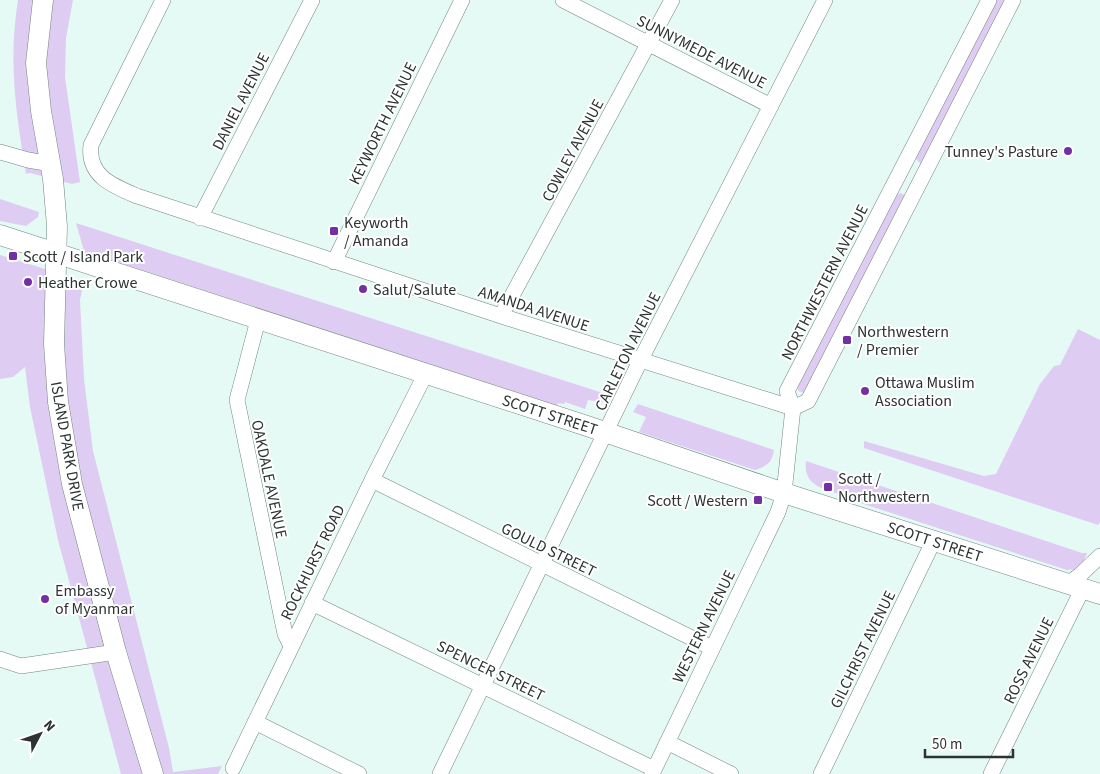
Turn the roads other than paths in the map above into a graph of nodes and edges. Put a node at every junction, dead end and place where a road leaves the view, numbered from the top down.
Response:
1 (44, 0) edge
2 (163, 0) edge
3 (312, 0) edge
4 (462, 0) edge
5 (563, 0) edge
6 (672, 0) edge
7 (825, 0) edge
8 (989, 0) edge
9 (1013, 0) edge
10 (650, 44) junction
11 (771, 106) junction
12 (0, 152) edge
13 (52, 171) junction
14 (900, 174) junction
15 (919, 184) junction
16 (200, 218) junction
17 (0, 235) edge
18 (58, 253) junction
19 (334, 262) junction
20 (501, 316) junction
21 (258, 320) junction
22 (637, 367) junction
23 (426, 374) junction
24 (793, 408) junction
25 (606, 433) junction
26 (372, 480) junction
27 (784, 493) junction
28 (934, 540) junction
29 (1100, 556) edge
30 (541, 565) junction
31 (1100, 571) edge
32 (1084, 589) edge
33 (312, 603) junction
34 (291, 646) junction
35 (712, 648) junction
36 (116, 652) junction
37 (0, 659) edge
38 (483, 685) junction
39 (255, 722) junction
40 (667, 742) junction
41 (233, 768) dead end
42 (151, 771) edge
43 (653, 771) edge
44 (359, 774) edge
45 (440, 774) edge
46 (731, 774) edge
47 (821, 774) edge
48 (991, 774) edge

1 - 13 main road, ISLAND PARK DRIVE
2 - 16 street, AMANDA AVENUE
3 - 16 street, DANIEL AVENUE
4 - 19 street, KEYWORTH AVENUE
5 - 10 street, SUNNYMEDE AVENUE
6 - 10 street, COWLEY AVENUE
7 - 11 street, CARLETON AVENUE
8 - 14 street, NORTHWESTERN AVENUE
9 - 15 street
10 - 11 street, SUNNYMEDE AVENUE
10 - 20 street, COWLEY AVENUE
11 - 22 street, CARLETON AVENUE
12 - 13 street
13 - 18 main road, ISLAND PARK DRIVE
14 - 15 street
14 - 24 street, NORTHWESTERN AVENUE
15 - 24 street
16 - 19 street, AMANDA AVENUE
17 - 18 main road, SCOTT STREET
18 - 21 main road, SCOTT STREET
18 - 36 main road, ISLAND PARK DRIVE
19 - 20 street, AMANDA AVENUE
20 - 22 street, AMANDA AVENUE
21 - 23 main road, SCOTT STREET
21 - 34 street, OAKDALE AVENUE
22 - 24 street, AMANDA AVENUE
22 - 25 street, CARLETON AVENUE
23 - 25 main road, SCOTT STREET
23 - 26 street, ROCKHURST ROAD
24 - 27 street, NORTHWESTERN AVENUE
25 - 27 main road, SCOTT STREET
25 - 30 street, CARLETON AVENUE
26 - 30 street, GOULD STREET
26 - 33 street, ROCKHURST ROAD
27 - 28 main road, SCOTT STREET
27 - 35 street, WESTERN AVENUE
28 - 32 main road, SCOTT STREET
28 - 47 street, GILCHRIST AVENUE
29 - 31 street
29 - 32 street
30 - 35 street, GOULD STREET
30 - 38 street, CARLETON AVENUE
32 - 48 street, ROSS AVENUE
33 - 34 street, ROCKHURST ROAD
33 - 38 street, SPENCER STREET
34 - 39 street, ROCKHURST ROAD
35 - 40 street, WESTERN AVENUE
36 - 37 street
36 - 42 main road, ISLAND PARK DRIVE
38 - 43 street, SPENCER STREET
38 - 45 street, CARLETON AVENUE
39 - 41 street, ROCKHURST ROAD
39 - 44 street
40 - 43 street, WESTERN AVENUE
40 - 46 street

